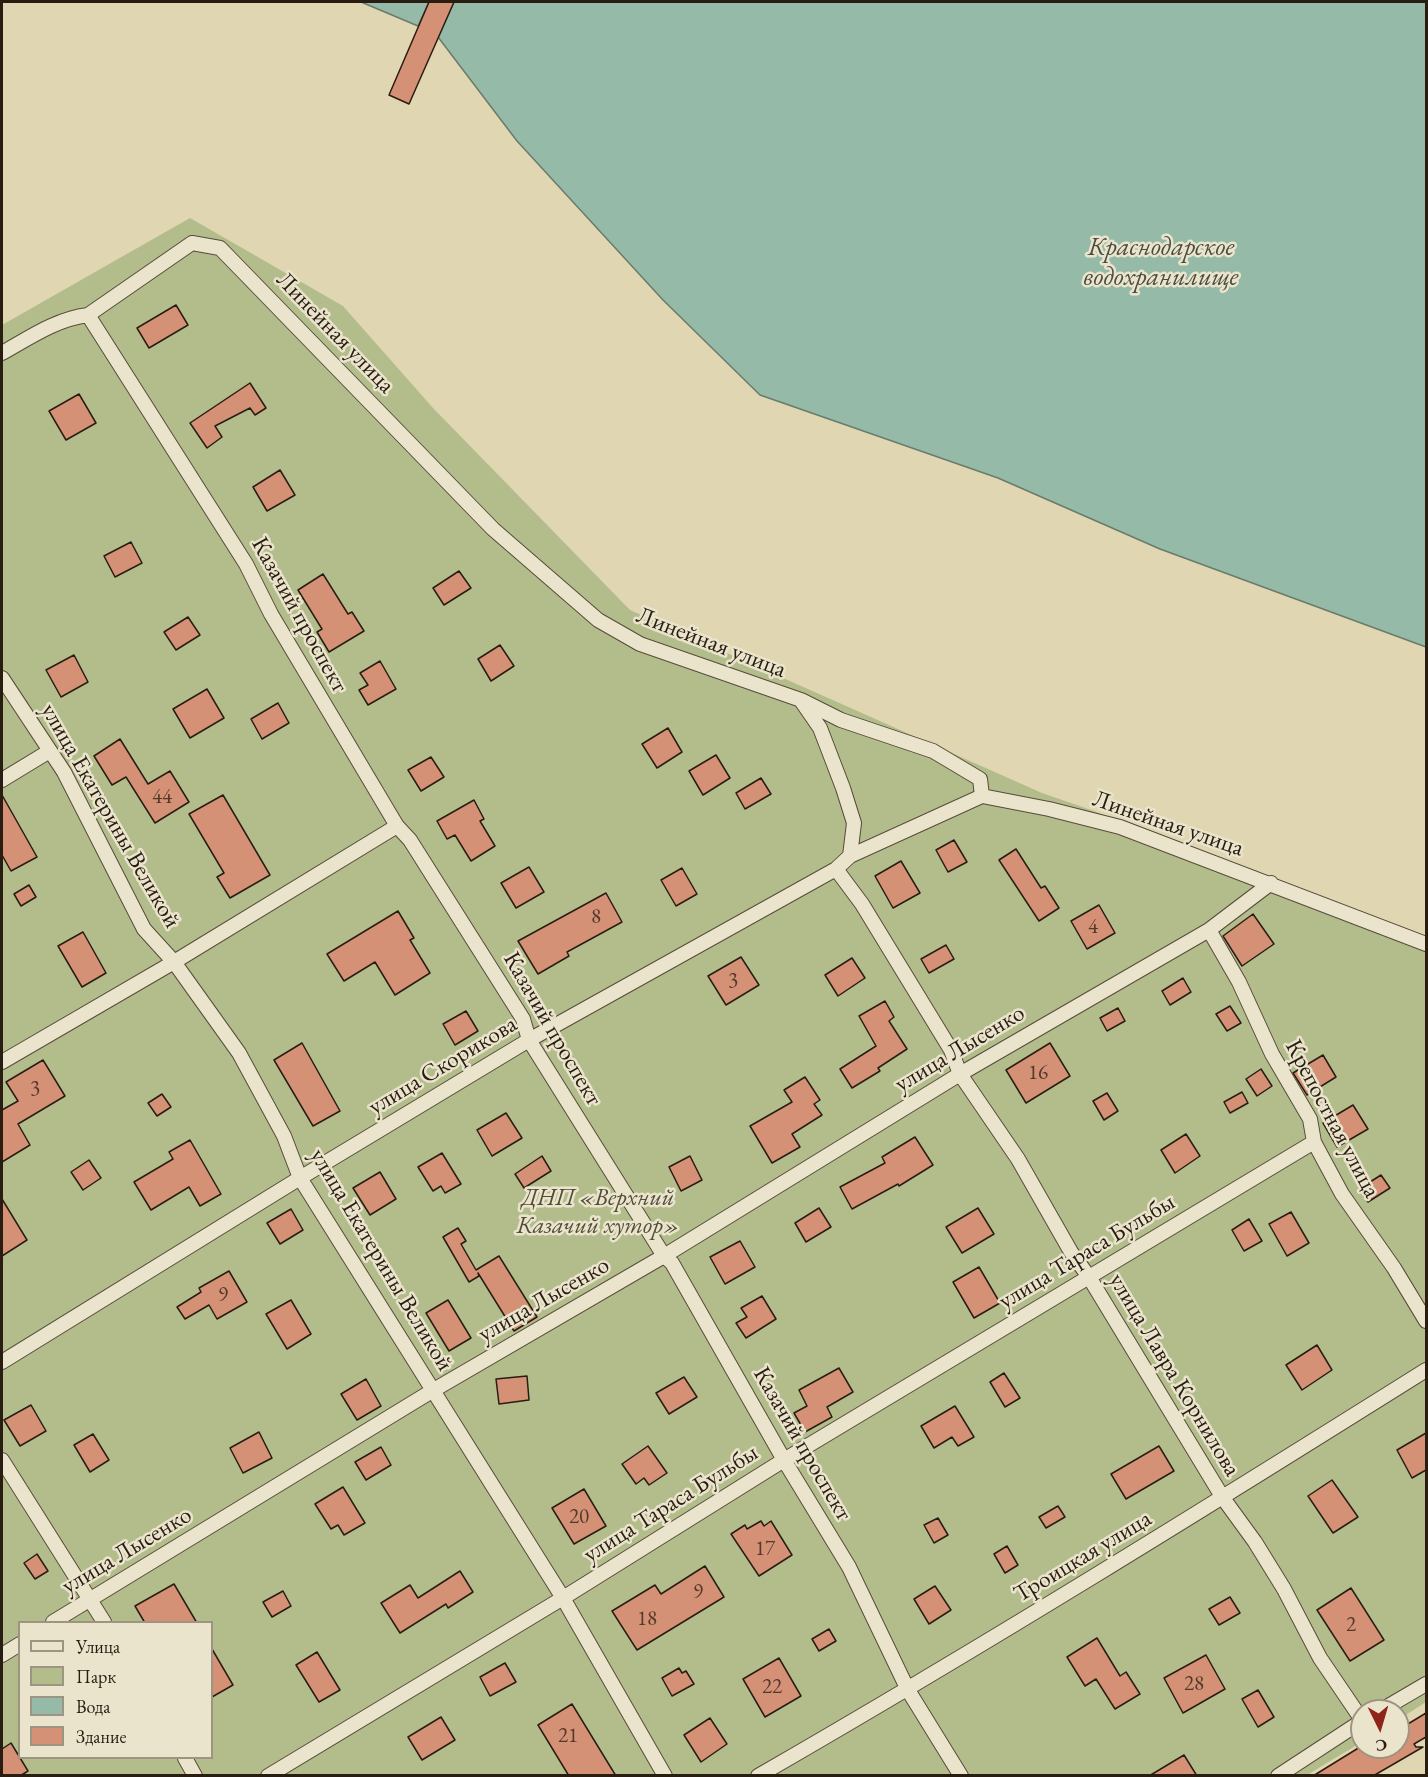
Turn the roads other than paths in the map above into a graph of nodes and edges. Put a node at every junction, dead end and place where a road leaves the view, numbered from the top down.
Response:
1 (88, 315) junction
2 (2, 353) edge
3 (2, 678) edge
4 (801, 700) junction
5 (48, 752) junction
6 (2, 780) edge
7 (982, 796) junction
8 (397, 826) junction
9 (850, 856) junction
10 (836, 869) junction
11 (1271, 883) junction
12 (1209, 930) junction
13 (1426, 944) edge
14 (174, 962) junction
15 (529, 1040) junction
16 (2, 1062) edge
17 (960, 1074) junction
18 (1314, 1142) junction
19 (300, 1178) junction
20 (664, 1256) junction
21 (1089, 1277) junction
22 (1426, 1321) edge
23 (2, 1362) edge
24 (1426, 1370) edge
25 (432, 1391) junction
26 (2, 1460) edge
27 (784, 1460) junction
28 (1223, 1498) junction
29 (563, 1598) junction
30 (90, 1599) junction
31 (56, 1621) edge
32 (103, 1621) edge
33 (18, 1645) edge
34 (2, 1655) edge
35 (1426, 1684) edge
36 (908, 1690) junction
37 (1400, 1699) edge
38 (1350, 1702) edge
39 (1350, 1728) edge
40 (185, 1759) edge
41 (195, 1776) edge
42 (268, 1776) edge
43 (665, 1776) edge
44 (758, 1776) edge
45 (961, 1776) edge
46 (1278, 1776) edge

1 - 2 street, Линейная улица
1 - 4 street, Линейная улица
1 - 8 street, Казачий проспект
3 - 5 street, улица Екатерины Великой
4 - 7 street, Линейная улица
4 - 9 street
5 - 6 street
5 - 14 street, улица Екатерины Великой
7 - 9 street, улица Скорикова
7 - 11 street, Линейная улица
8 - 14 street
8 - 15 street, Казачий проспект
9 - 10 street, улица Скорикова
10 - 15 street, улица Скорикова
10 - 17 street, улица Лавра Корнилова
11 - 12 street, улица Лысенко
11 - 13 street, Линейная улица
12 - 17 street, улица Лысенко
12 - 18 street, Крепостная улица
14 - 16 street
14 - 19 street, улица Екатерины Великой
15 - 19 street, улица Скорикова
15 - 20 street, Казачий проспект
17 - 20 street, улица Лысенко
17 - 21 street, улица Лавра Корнилова
18 - 21 street, улица Тараса Бульбы
18 - 22 street, Крепостная улица
19 - 23 street, улица Скорикова
19 - 25 street, улица Екатерины Великой
20 - 25 street, улица Лысенко
20 - 27 street, Казачий проспект
21 - 27 street, улица Тараса Бульбы
21 - 28 street, улица Лавра Корнилова
24 - 28 street, Троицкая улица
25 - 29 street, улица Екатерины Великой
25 - 30 street, улица Лысенко
26 - 30 street
27 - 29 street, улица Тараса Бульбы
27 - 36 street, Казачий проспект
28 - 36 street, Троицкая улица
28 - 38 street, улица Лавра Корнилова
29 - 42 street, улица Тараса Бульбы
29 - 43 street, улица Екатерины Великой
30 - 31 street, улица Лысенко
30 - 32 street
33 - 34 street
35 - 37 street
36 - 44 street, Троицкая улица
36 - 45 street, Казачий проспект
39 - 46 street
40 - 41 street

